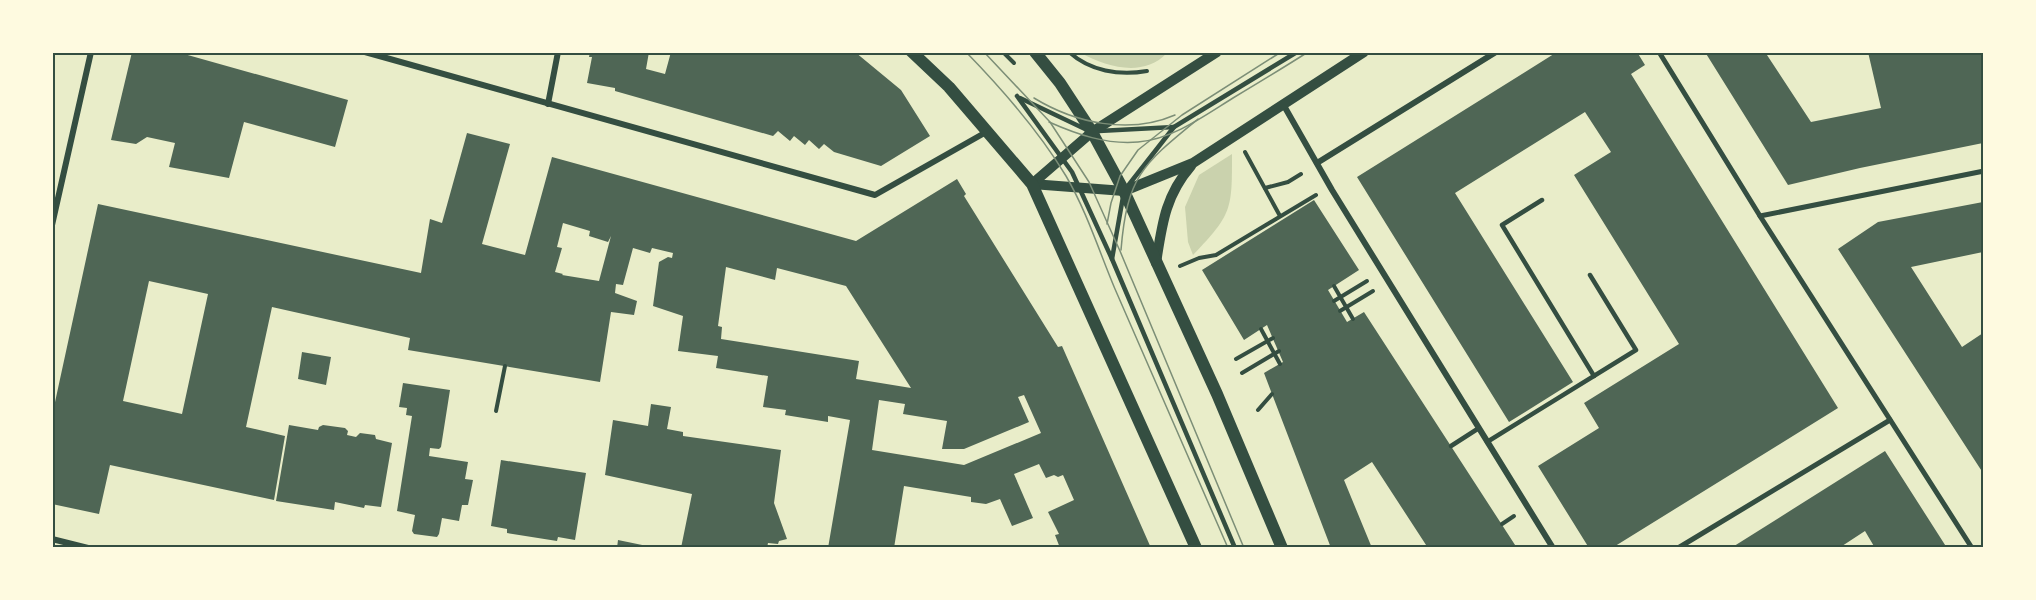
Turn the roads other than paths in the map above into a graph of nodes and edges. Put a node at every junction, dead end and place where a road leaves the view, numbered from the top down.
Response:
1 (91, 52) edge
2 (365, 52) edge
3 (558, 52) edge
4 (912, 52) edge
5 (1035, 52) edge
6 (1217, 52) edge
7 (1297, 52) edge
8 (1364, 52) edge
9 (1496, 52) edge
10 (1659, 52) edge
11 (548, 104) junction
12 (1283, 104) junction
13 (1174, 127) junction
14 (987, 131) junction
15 (1092, 132) junction
16 (1063, 157) junction
17 (1193, 163) junction
18 (1317, 163) junction
19 (1983, 171) edge
20 (1032, 184) junction
21 (1080, 188) junction
22 (1124, 191) junction
23 (1542, 200) dead end
24 (1760, 216) junction
25 (52, 225) edge
26 (1112, 259) junction
27 (1156, 263) junction
28 (1590, 275) dead end
29 (1594, 376) junction
30 (1890, 420) junction
31 (1479, 428) junction
32 (1487, 442) junction
33 (1451, 446) dead end
34 (52, 539) edge
35 (88, 548) edge
36 (1196, 548) edge
37 (1235, 548) edge
38 (1282, 548) edge
39 (1553, 548) edge
40 (1678, 548) edge
41 (1972, 548) edge

1 - 25 street
2 - 11 street
3 - 11 street
4 - 14 main road
5 - 15 main road
6 - 15 street
7 - 13 lane
8 - 12 street
9 - 18 street
10 - 24 street
11 - 14 street
12 - 17 street
12 - 18 street
13 - 15 lane
13 - 22 lane
14 - 20 main road
15 - 16 street
15 - 16 lane
15 - 22 main road
16 - 20 street
16 - 21 lane
17 - 22 street
17 - 27 street
18 - 31 street
19 - 24 street
20 - 21 street
20 - 36 main road
21 - 22 street
21 - 26 lane
22 - 26 lane
22 - 27 main road
23 - 29 lane
24 - 30 street
26 - 37 lane
27 - 38 main road
28 - 29 lane
29 - 32 lane
30 - 40 street
30 - 41 street
31 - 32 street
31 - 33 lane
32 - 39 street
34 - 35 street

